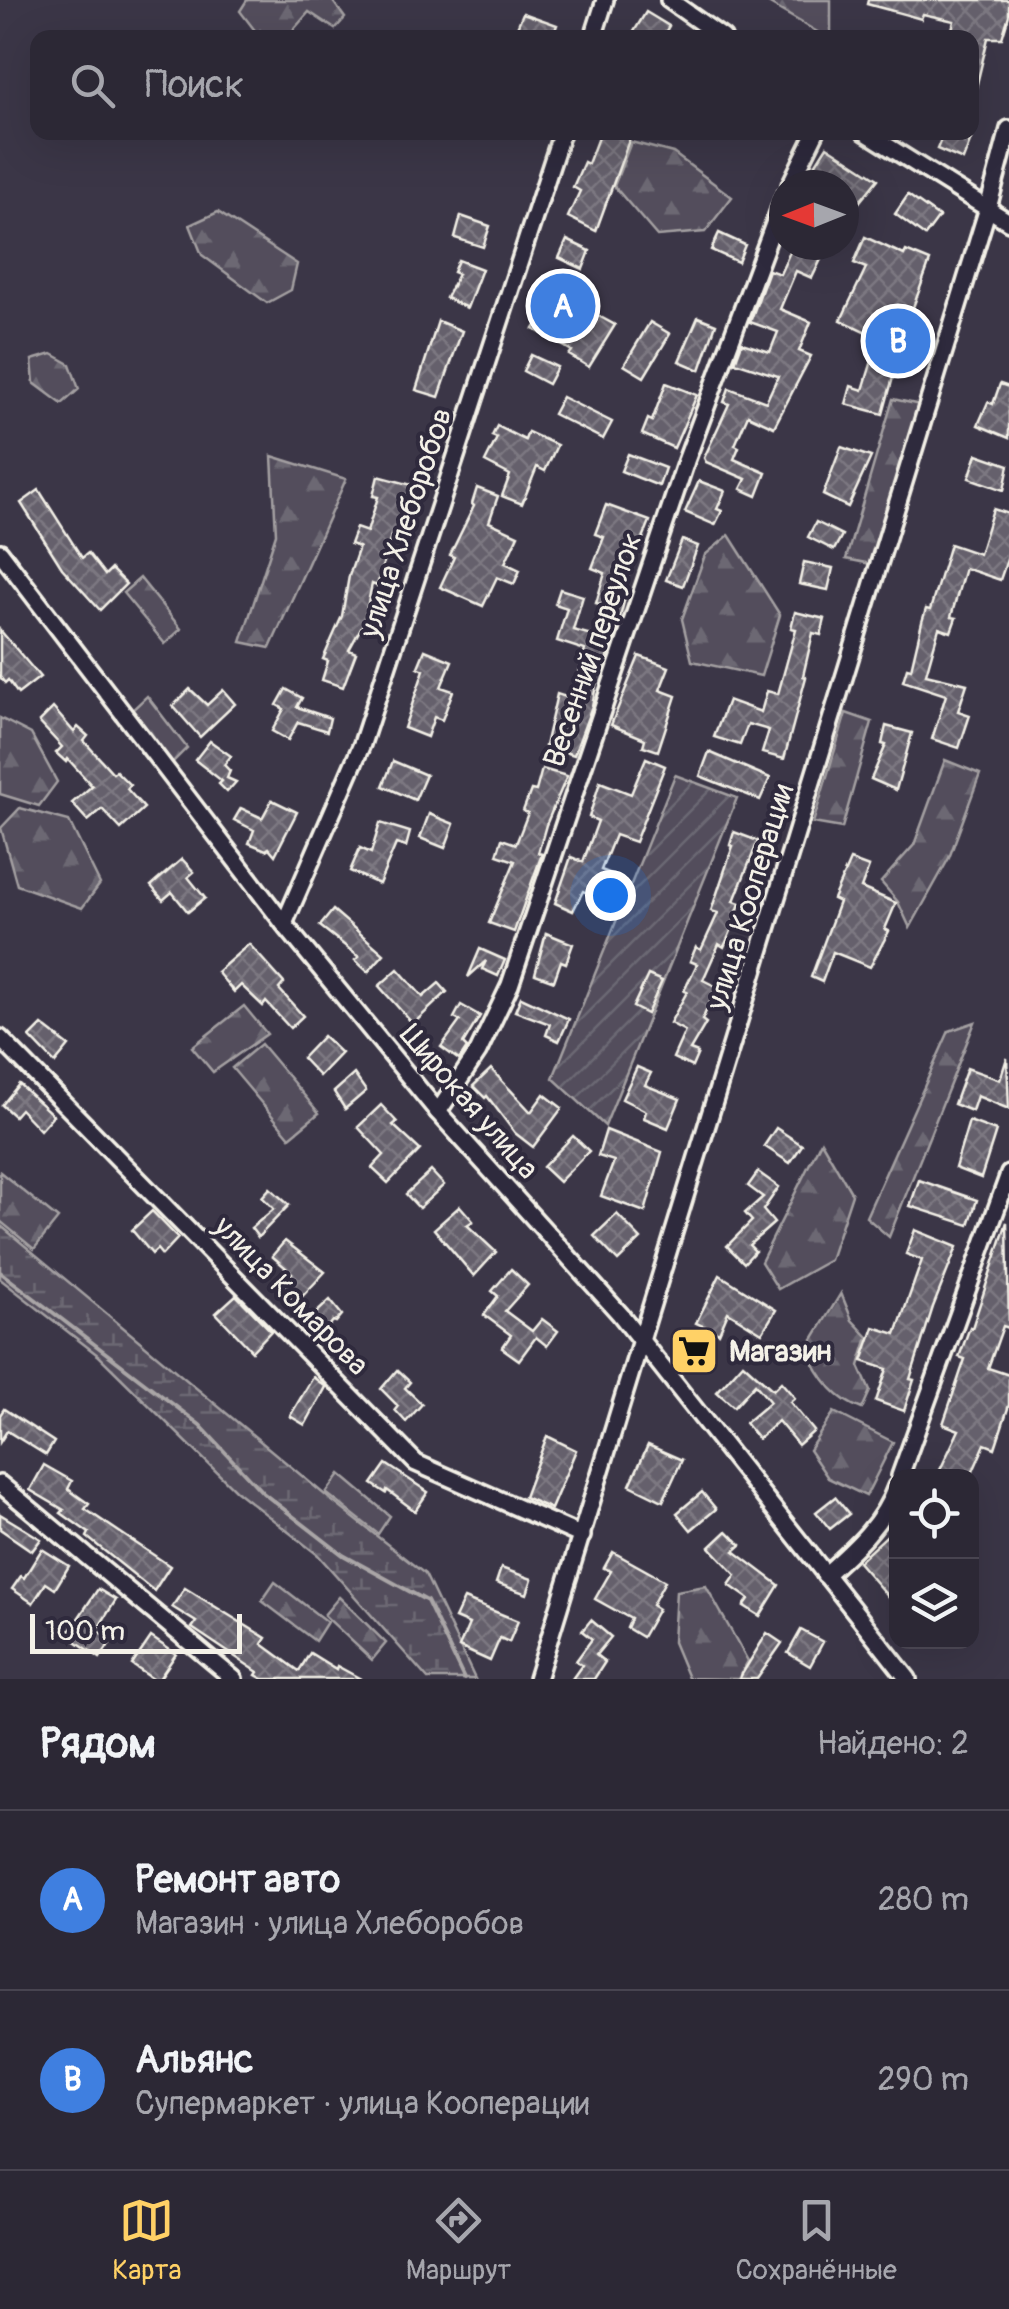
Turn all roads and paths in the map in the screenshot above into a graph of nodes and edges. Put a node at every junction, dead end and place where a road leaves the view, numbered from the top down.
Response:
1 (605, 0) edge
2 (669, 0) edge
3 (596, 30) edge
4 (712, 30) edge
5 (1009, 129) edge
6 (559, 140) edge
7 (812, 140) edge
8 (878, 140) edge
9 (797, 170) edge
10 (988, 208) junction
11 (1009, 222) edge
12 (769, 237) edge
13 (0, 552) edge
14 (284, 924) junction
15 (0, 1038) edge
16 (438, 1112) junction
17 (1009, 1174) edge
18 (642, 1342) junction
19 (903, 1469) edge
20 (0, 1484) edge
21 (889, 1507) edge
22 (582, 1536) junction
23 (825, 1575) junction
24 (234, 1679) edge
25 (538, 1679) edge
26 (908, 1679) edge

1 - 3 street
2 - 4 street
5 - 10 street, улица Кооперации
6 - 14 street, улица Хлеборобов
7 - 9 street
8 - 10 street
10 - 11 street
10 - 18 street, улица Кооперации
12 - 16 street, Весенний переулок
13 - 14 street, Широкая улица
14 - 16 street, Широкая улица
15 - 22 street, улица Комарова
16 - 18 street, Широкая улица
17 - 19 street
18 - 22 street, улица Кооперации
18 - 23 street, Широкая улица
20 - 24 street
21 - 23 street
22 - 25 street, улица Кооперации
23 - 26 street, Широкая улица

